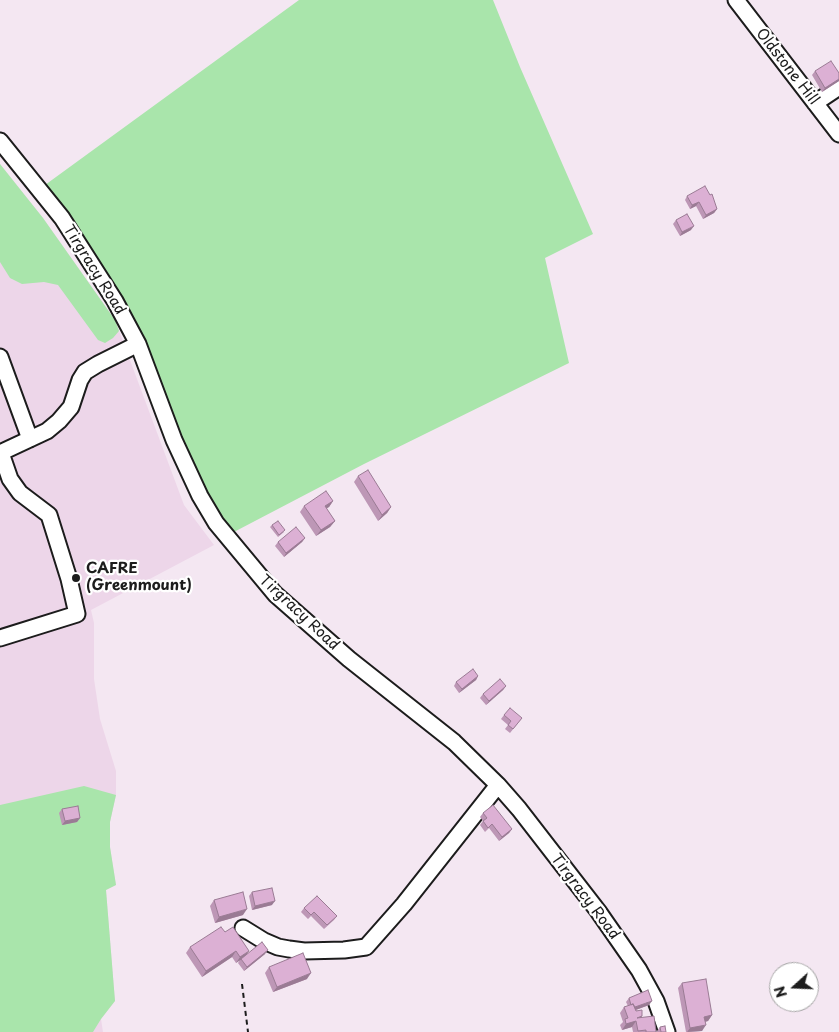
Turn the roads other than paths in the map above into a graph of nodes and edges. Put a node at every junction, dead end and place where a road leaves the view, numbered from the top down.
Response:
1 (736, 0) edge
2 (839, 87) edge
3 (815, 103) junction
4 (839, 134) edge
5 (0, 141) edge
6 (138, 344) junction
7 (0, 357) edge
8 (6, 390) edge
9 (30, 439) junction
10 (1, 453) edge
11 (0, 638) edge
12 (498, 785) junction
13 (243, 928) dead end
14 (667, 1032) edge

1 - 3 street, Oldstone Hill
2 - 3 street
3 - 4 street, Oldstone Hill
5 - 6 street, Tirgracy Road
6 - 9 street
6 - 12 street, Tirgracy Road
7 - 8 street
8 - 9 street
9 - 10 street
10 - 11 street
12 - 13 street
12 - 14 street, Tirgracy Road

